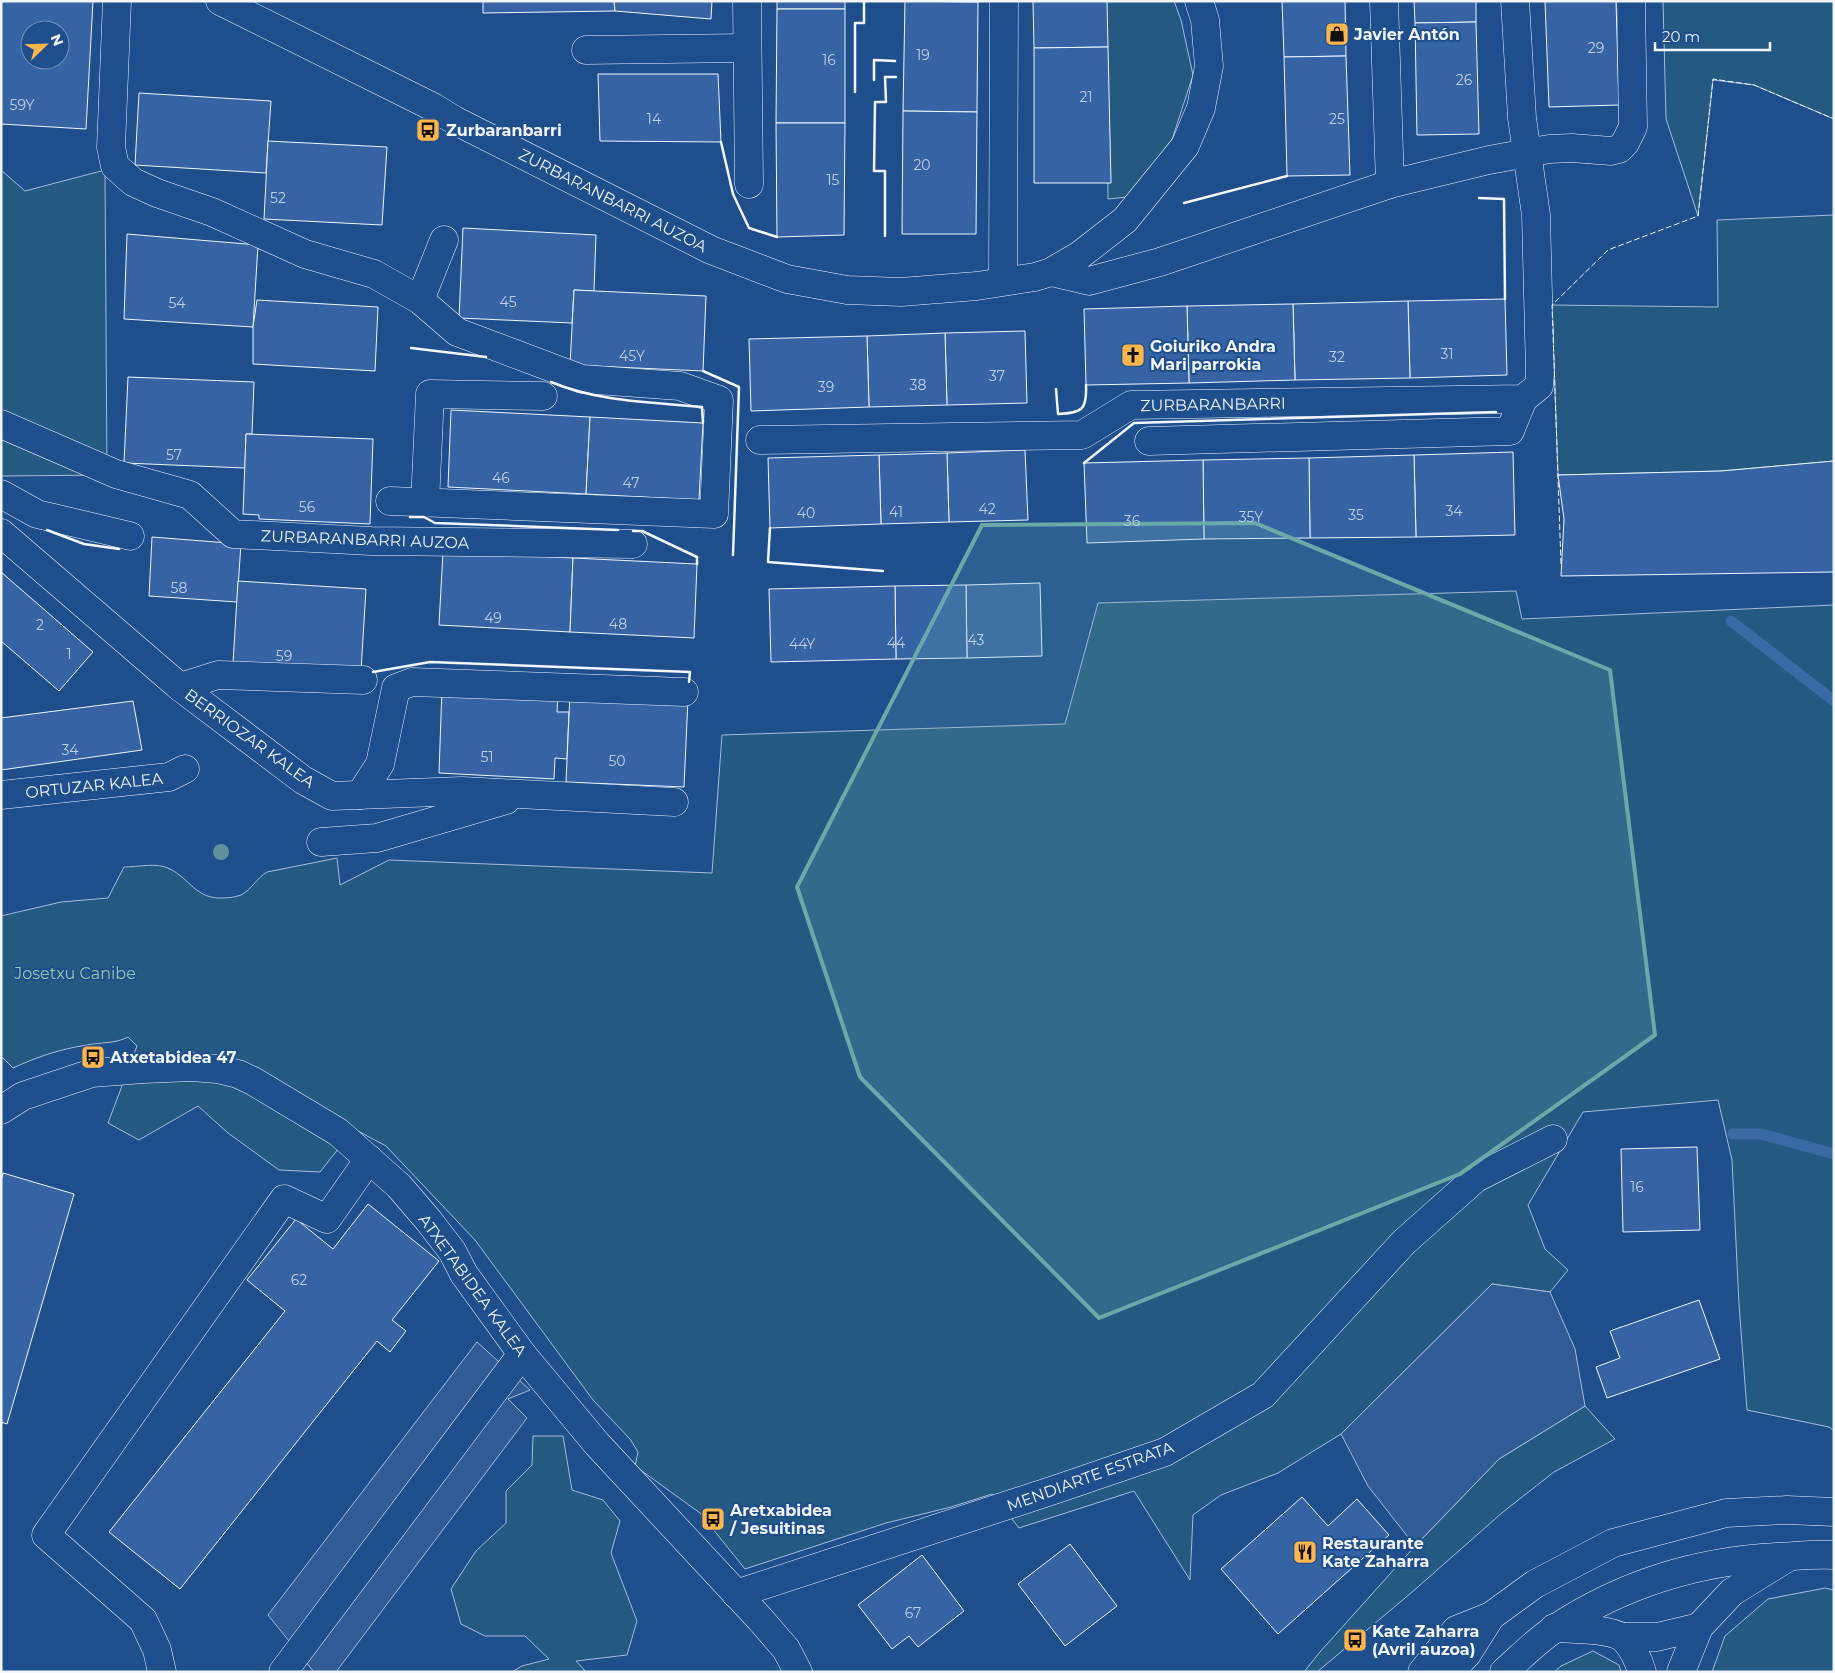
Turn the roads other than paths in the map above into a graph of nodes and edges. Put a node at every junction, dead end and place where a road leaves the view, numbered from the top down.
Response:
1 (117, 1) edge
2 (220, 1) edge
3 (747, 1) edge
4 (1004, 1) edge
5 (1199, 1) edge
6 (1384, 1) edge
7 (1515, 1) edge
8 (1631, 1) edge
9 (746, 48) junction
10 (586, 50) dead end
11 (1527, 153) junction
12 (750, 184) dead end
13 (1390, 184) junction
14 (444, 240) dead end
15 (1050, 272) junction
16 (1003, 281) junction
17 (420, 300) junction
18 (543, 396) dead end
19 (1523, 399) junction
20 (1, 424) edge
21 (760, 440) dead end
22 (1149, 441) dead end
23 (1, 494) edge
24 (390, 501) dead end
25 (425, 502) junction
26 (1, 533) edge
27 (130, 536) dead end
28 (633, 544) dead end
29 (363, 680) dead end
30 (180, 687) junction
31 (684, 692) dead end
32 (185, 770) dead end
33 (524, 794) junction
34 (1, 795) edge
35 (360, 795) junction
36 (674, 802) dead end
37 (321, 842) dead end
38 (1, 1110) edge
39 (1553, 1139) dead end
40 (369, 1159) junction
41 (522, 1354) junction
42 (1834, 1512) edge
43 (1789, 1556) junction
44 (1834, 1556) edge
45 (736, 1594) junction
46 (1491, 1616) junction
47 (1699, 1627) junction
48 (1554, 1628) junction
49 (1623, 1637) junction
50 (162, 1672) edge
51 (283, 1672) edge
52 (798, 1672) edge
53 (1422, 1672) edge
54 (1450, 1672) edge
55 (1504, 1672) edge
56 (1642, 1672) edge
57 (1681, 1672) edge

1 - 17 street
2 - 16 street, ZURBARANBARRI AUZOA
3 - 9 street
4 - 16 street
5 - 15 street, ZURBARANBARRI AUZOA
6 - 13 street
7 - 11 street
8 - 11 street
9 - 10 street
9 - 12 street
11 - 13 street
11 - 19 street
13 - 15 street
14 - 17 street
15 - 16 street, ZURBARANBARRI AUZOA
17 - 25 street
18 - 25 street
19 - 21 street, ZURBARANBARRI
19 - 22 street
20 - 28 street, ZURBARANBARRI AUZOA
23 - 27 street
24 - 25 street
26 - 30 street, BERRIOZAR KALEA
29 - 30 street
30 - 35 street, BERRIOZAR KALEA
31 - 35 street
32 - 34 street, ORTUZAR KALEA
33 - 35 street, BERRIOZAR KALEA
33 - 36 street, BERRIOZAR KALEA
33 - 37 street
38 - 40 street, ATXETABIDEA KALEA
39 - 45 street, MENDIARTE ESTRATA
40 - 41 street, ATXETABIDEA KALEA
40 - 50 street
41 - 45 street, ATXETABIDEA KALEA
41 - 51 street
42 - 46 street
43 - 44 street
43 - 47 street
43 - 48 street
45 - 52 street, ATXETABIDEA KALEA
46 - 53 street
46 - 54 street
47 - 49 street
47 - 57 street
48 - 49 street
48 - 55 street
49 - 56 street

